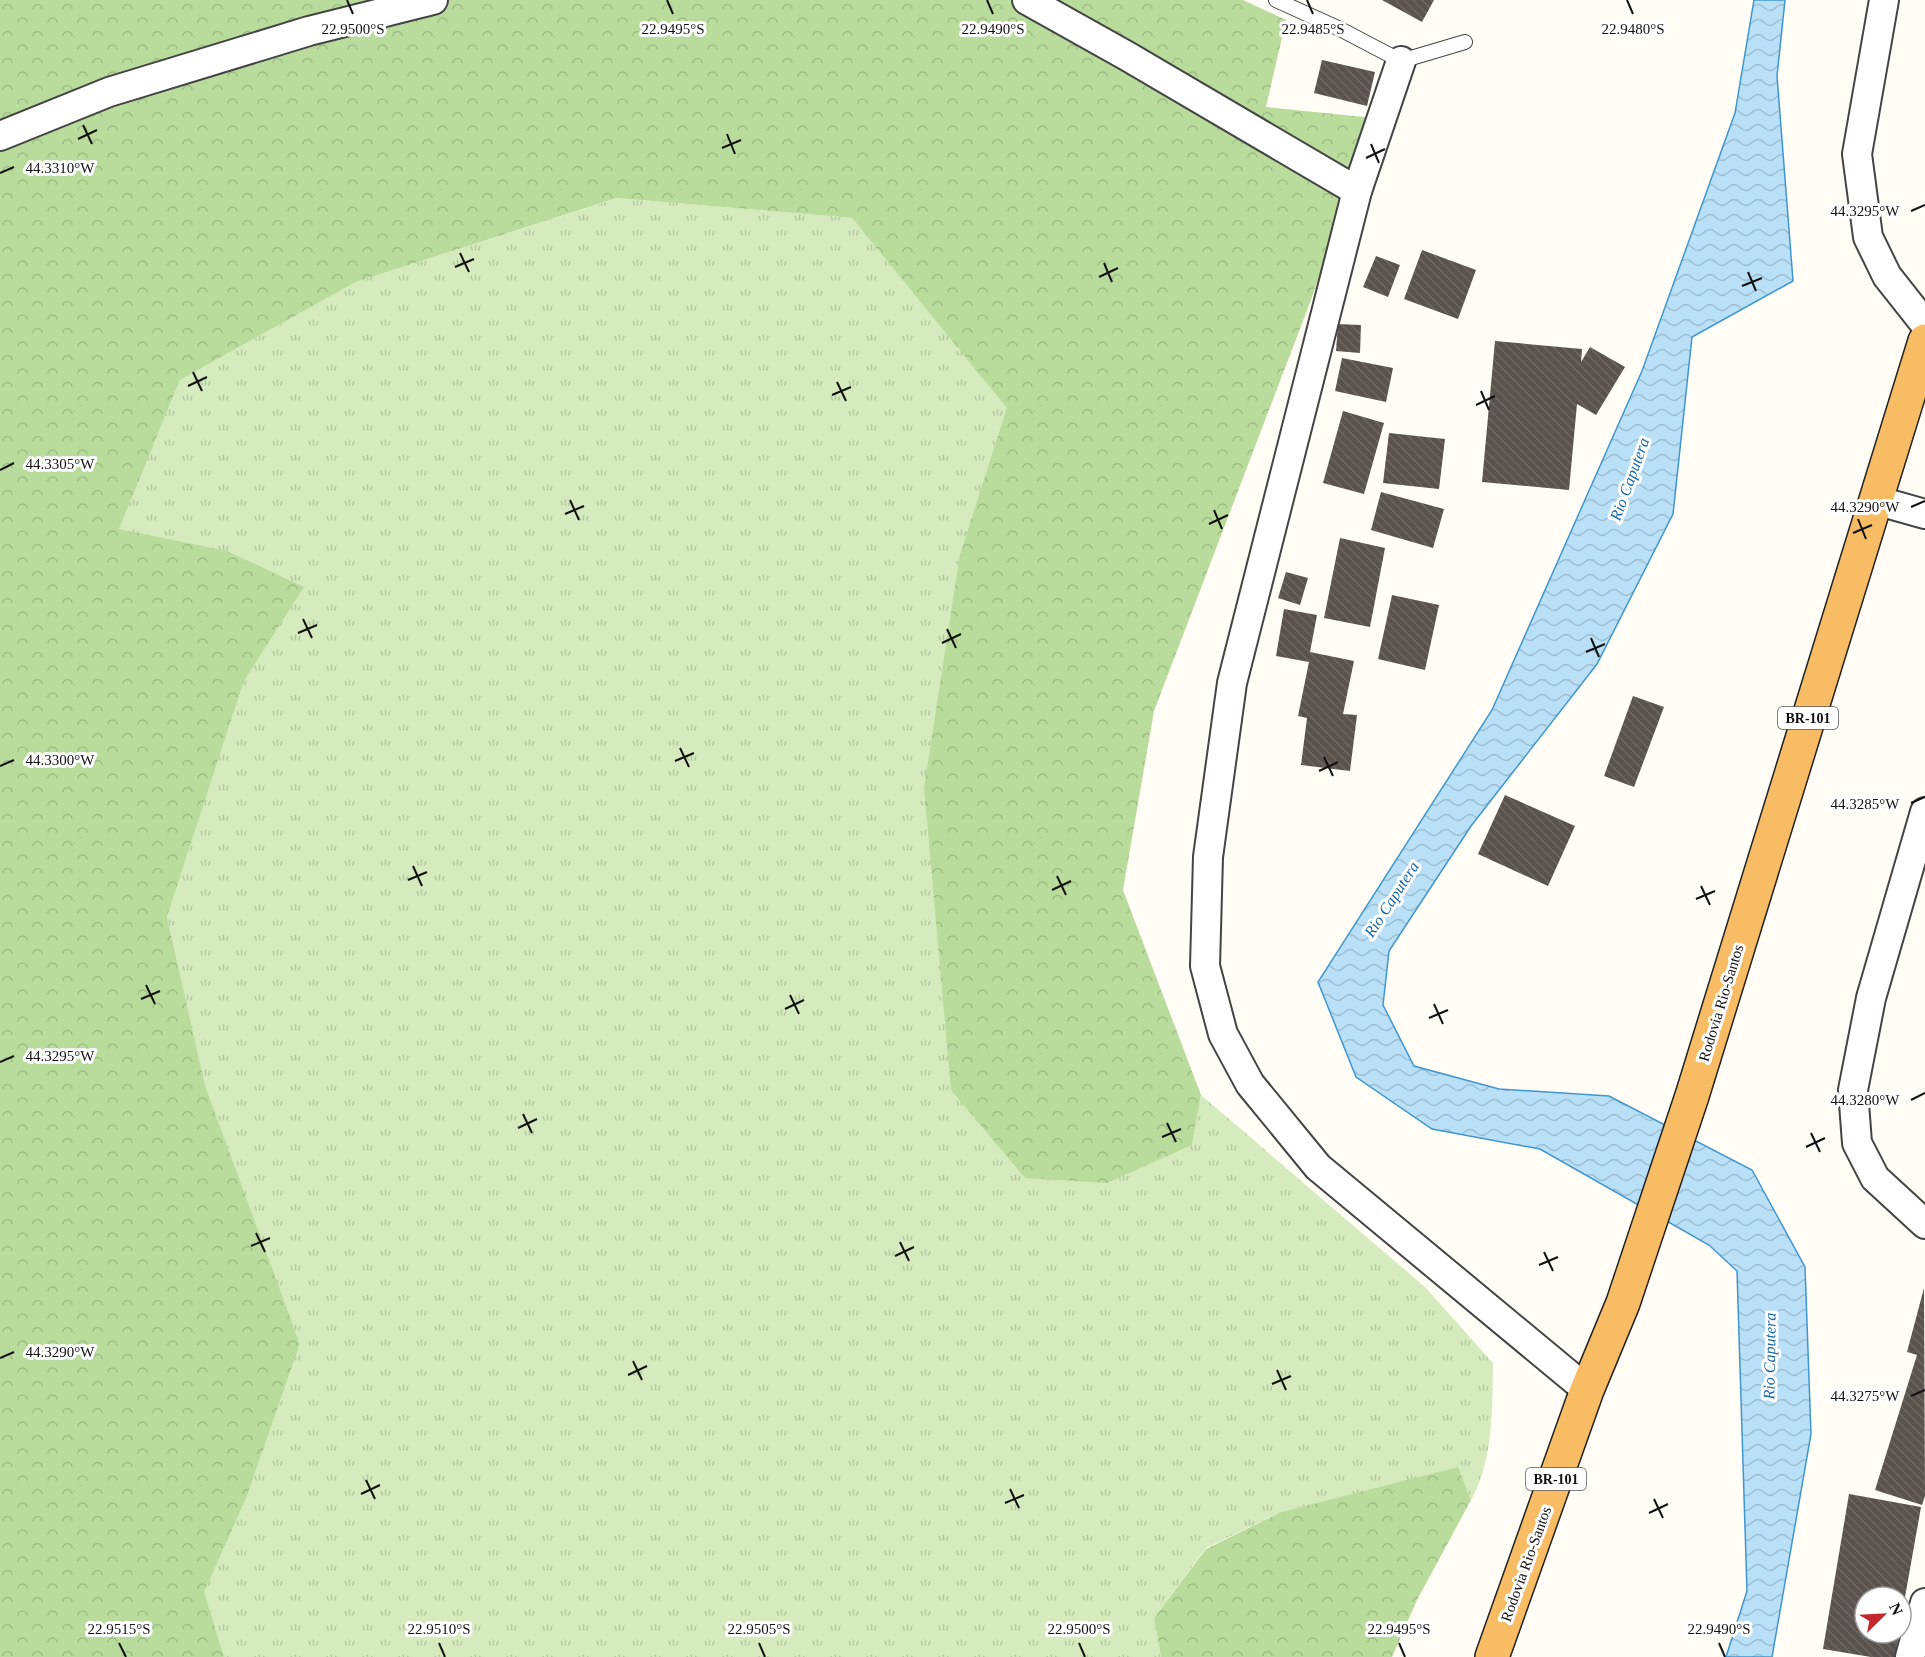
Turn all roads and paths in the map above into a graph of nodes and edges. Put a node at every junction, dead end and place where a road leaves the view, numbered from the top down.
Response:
1 (433, 0) edge
2 (1027, 0) edge
3 (1276, 0) edge
4 (1884, 0) edge
5 (1465, 42) dead end
6 (1401, 61) junction
7 (0, 136) edge
8 (1357, 191) junction
9 (1925, 324) edge
10 (1925, 341) edge
11 (1875, 500) junction
12 (1925, 514) edge
13 (1925, 812) edge
14 (1925, 1224) edge
15 (1587, 1390) junction
16 (1925, 1603) edge
17 (1492, 1657) edge
18 (1910, 1657) edge

1 - 7 street
2 - 8 street
3 - 6 lane
4 - 9 street
5 - 6 lane
6 - 8 street
8 - 15 street
10 - 11 highway, Rodovia Rio-Santos / BR-101
11 - 12 street
11 - 15 highway, Rodovia Rio-Santos / BR-101
13 - 14 street
15 - 17 highway, Rodovia Rio-Santos / BR-101
16 - 18 street

